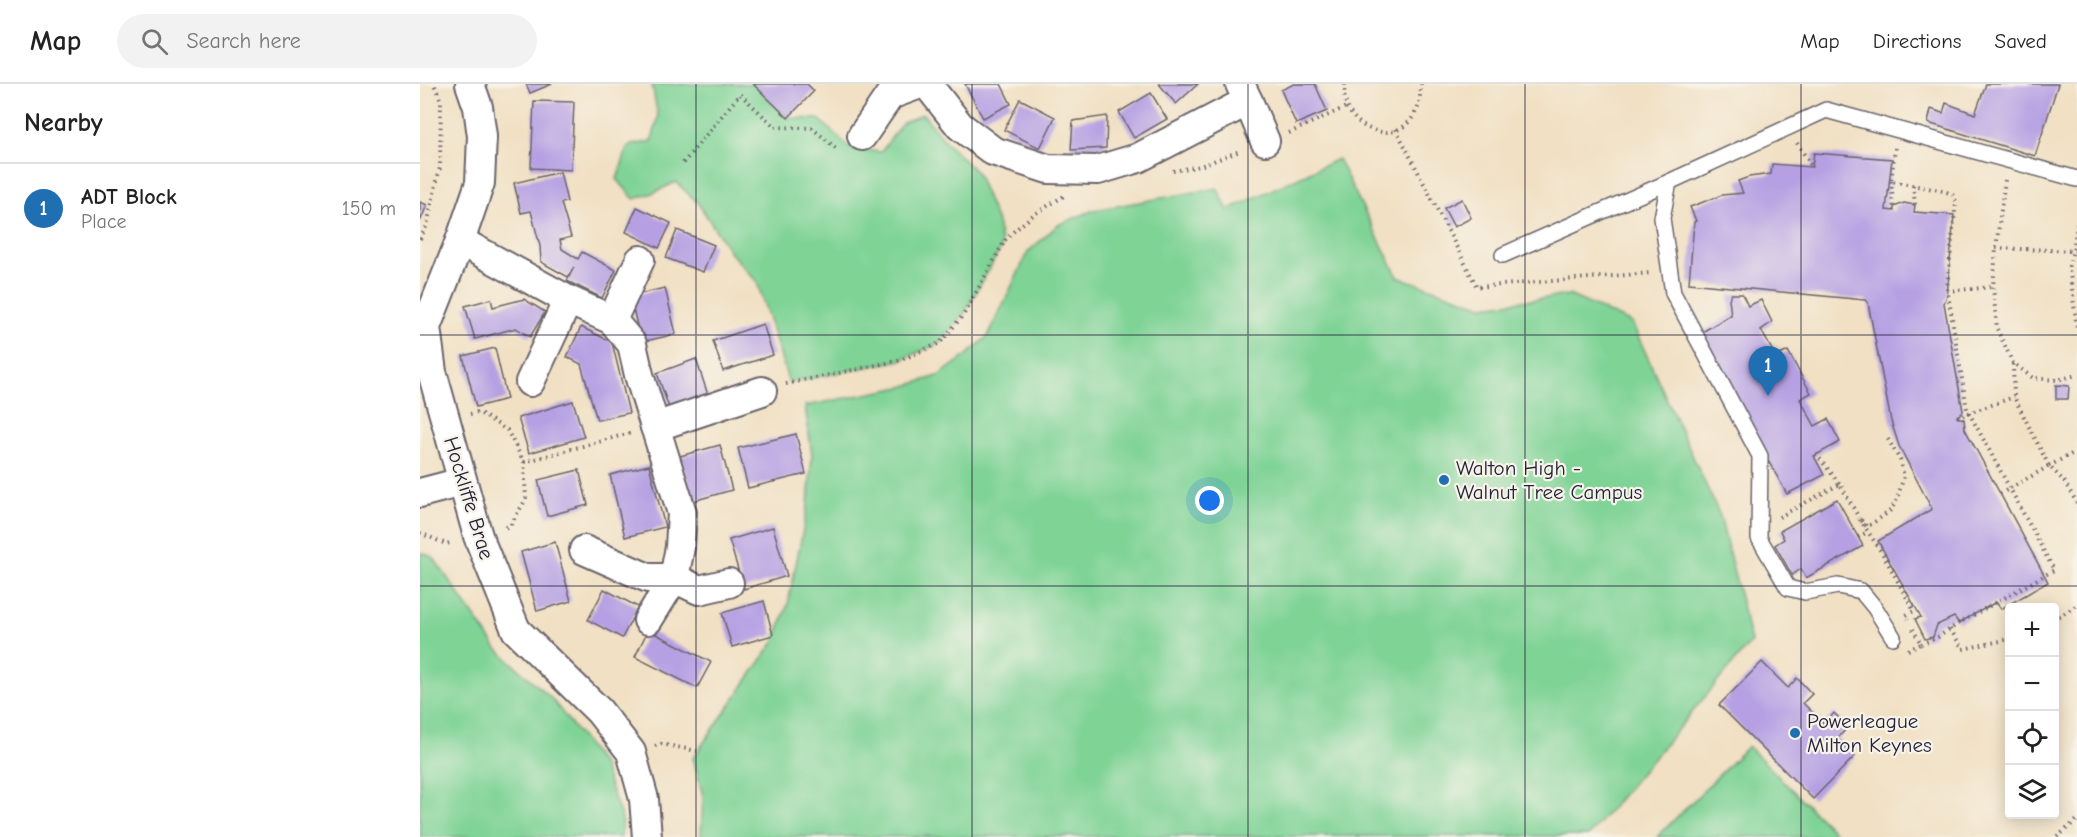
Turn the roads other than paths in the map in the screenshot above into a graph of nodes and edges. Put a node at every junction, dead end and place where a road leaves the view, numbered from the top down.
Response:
1 (470, 84) edge
2 (920, 84) edge
3 (927, 84) edge
4 (1244, 93) edge
5 (862, 136) road end
6 (1265, 141) road end
7 (2077, 178) edge
8 (1669, 182) junction
9 (460, 241) junction
10 (1503, 255) dead end
11 (640, 260) dead end
12 (568, 300) junction
13 (612, 320) junction
14 (423, 327) edge
15 (530, 382) dead end
16 (762, 391) road end
17 (655, 427) junction
18 (462, 482) junction
19 (420, 493) edge
20 (584, 550) dead end
21 (674, 578) junction
22 (729, 584) dead end
23 (648, 620) dead end
24 (1893, 637) road end
25 (647, 837) edge

1 - 9 street, Hockliffe Brae
2 - 5 street
3 - 4 street
4 - 6 street
7 - 8 lane
8 - 10 lane
8 - 24 lane
9 - 12 street
9 - 14 street, Hockliffe Brae
11 - 13 street
12 - 13 street
12 - 15 street
13 - 17 street
14 - 18 street, Hockliffe Brae
16 - 17 street
17 - 21 street
18 - 19 street
18 - 25 street, Hockliffe Brae
20 - 21 street
21 - 22 street
21 - 23 street

